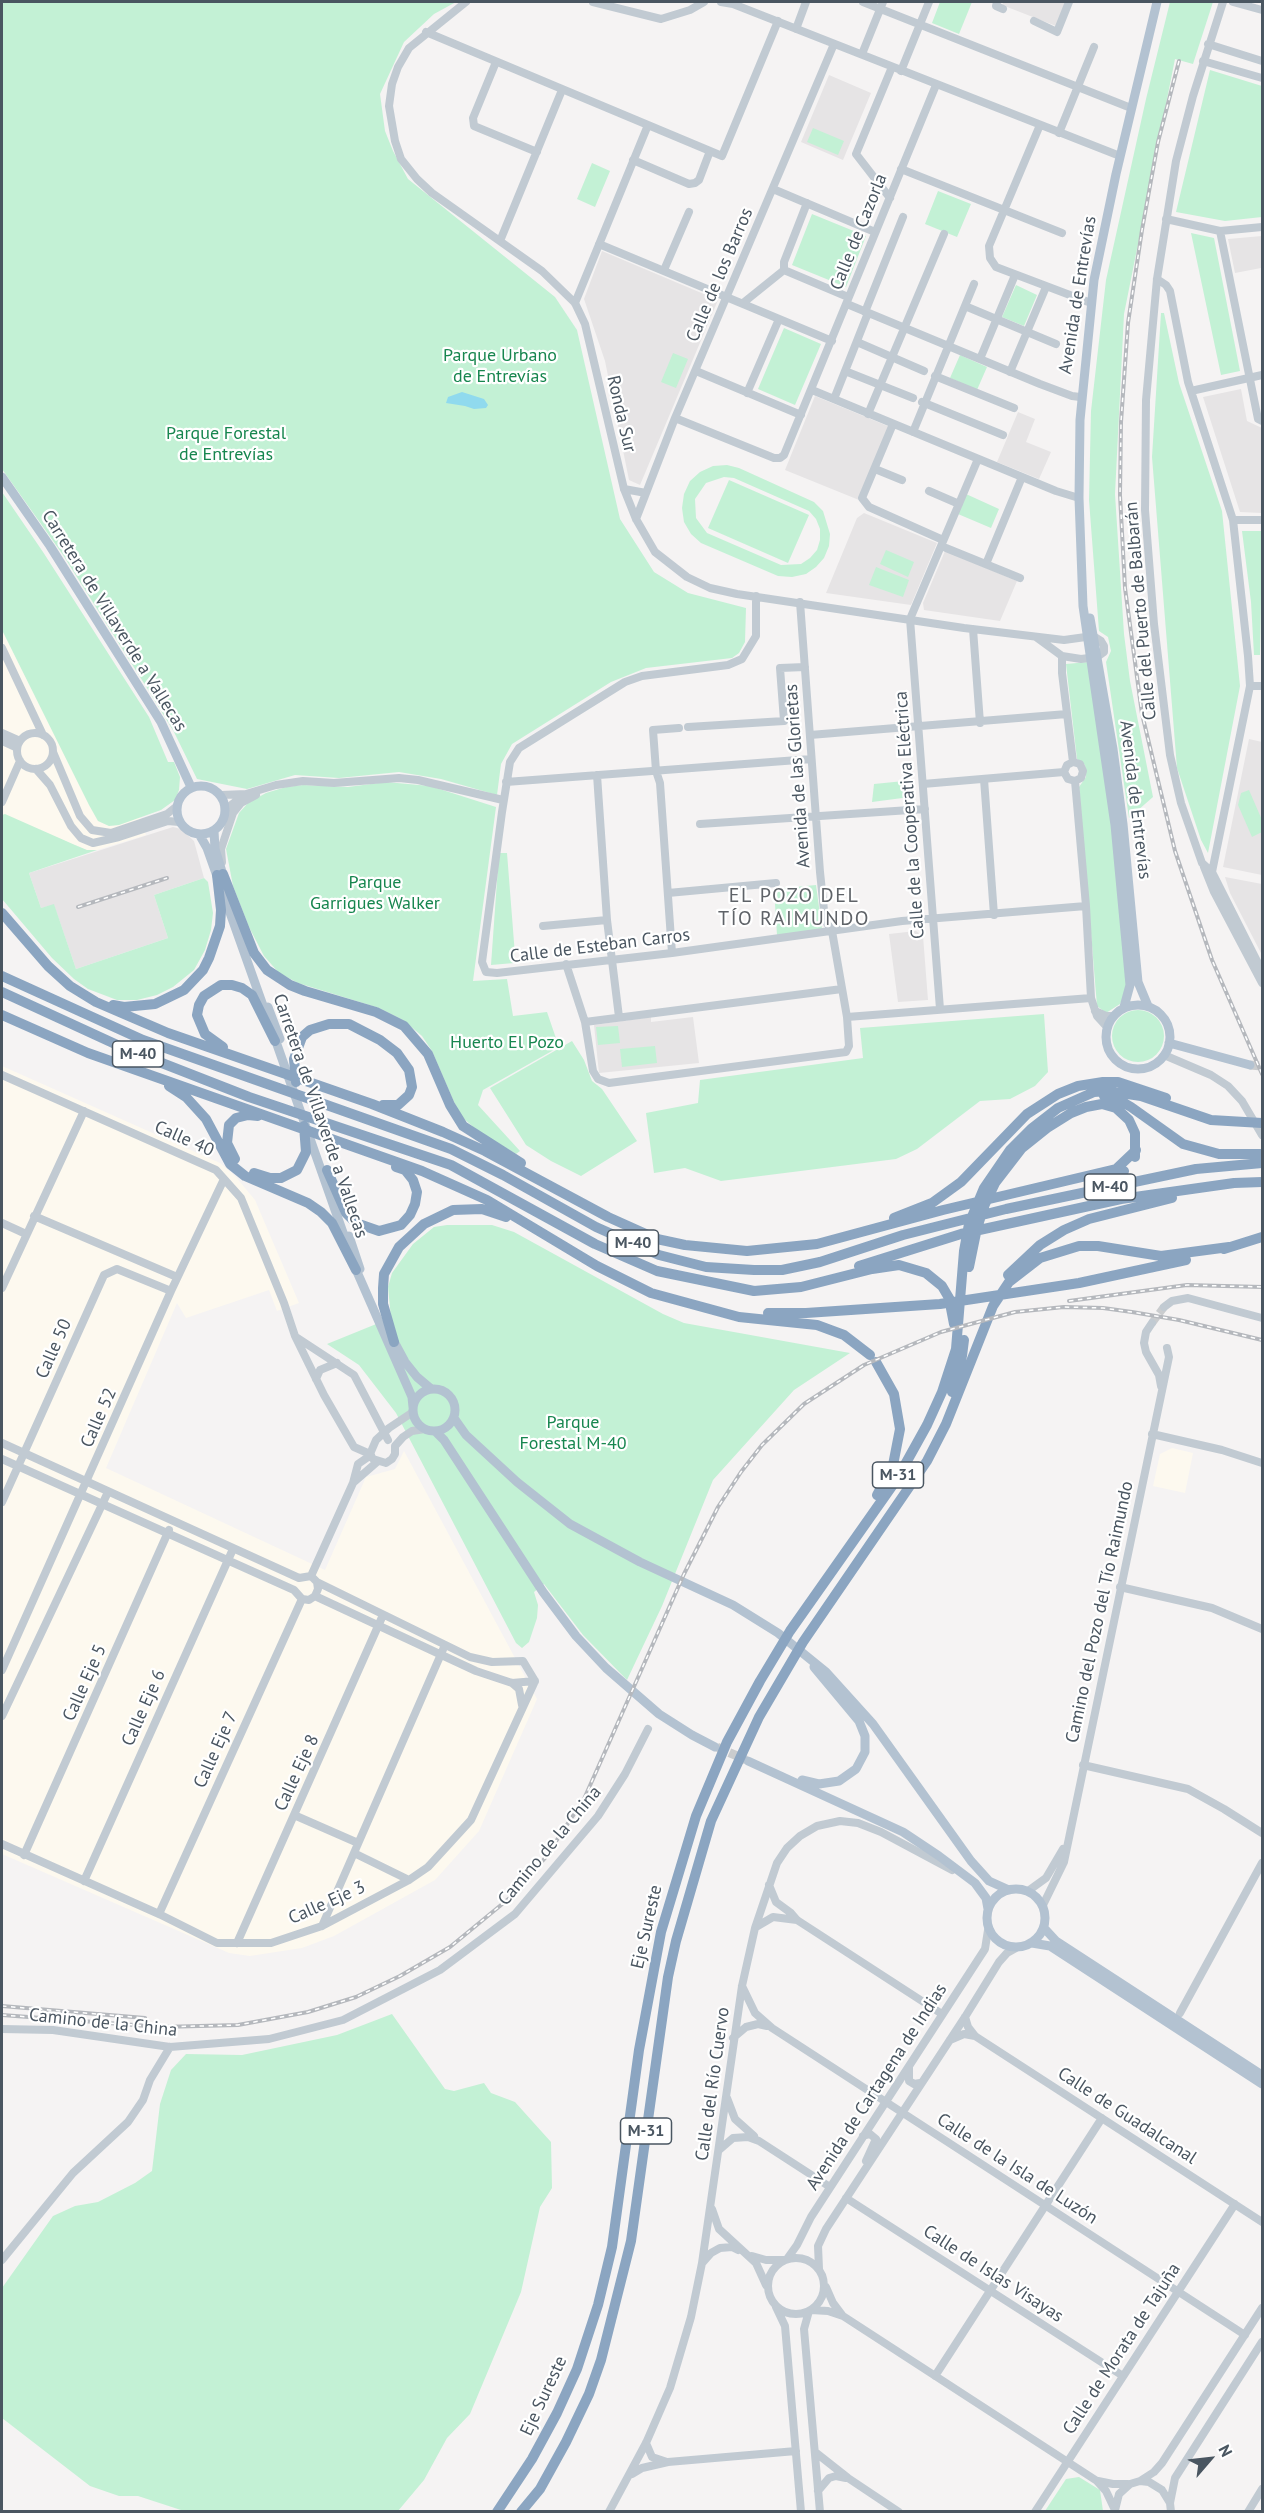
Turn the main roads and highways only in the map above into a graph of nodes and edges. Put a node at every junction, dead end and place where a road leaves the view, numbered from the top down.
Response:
1 (1157, 2) edge
2 (2, 477) edge
3 (1094, 657) junction
4 (191, 787) junction
5 (214, 831) junction
6 (199, 834) junction
7 (220, 875) junction
8 (2, 913) edge
9 (2, 976) edge
10 (2, 992) edge
11 (96, 1002) junction
12 (1148, 1006) junction
13 (1124, 1007) junction
14 (2, 1015) edge
15 (275, 1041) junction
16 (1169, 1043) junction
17 (249, 1062) junction
18 (1250, 1065) tunnel mouth
19 (153, 1076) junction
20 (297, 1088) junction
21 (372, 1104) junction
22 (271, 1118) junction
23 (303, 1119) junction
24 (1231, 1121) junction
25 (1040, 1122) junction
26 (1263, 1123) edge
27 (358, 1149) junction
28 (1136, 1150) junction
29 (1263, 1155) edge
30 (1263, 1163) edge
31 (327, 1170) junction
32 (1263, 1182) edge
33 (1234, 1183) junction
34 (1036, 1203) junction
35 (608, 1217) junction
36 (846, 1236) junction
37 (1263, 1237) edge
38 (554, 1239) junction
39 (1228, 1247) junction
40 (967, 1253) junction
41 (356, 1270) junction
42 (708, 1283) junction
43 (714, 1310) junction
44 (394, 1342) junction
45 (968, 1371) junction
46 (430, 1388) junction
47 (942, 1392) junction
48 (413, 1410) junction
49 (454, 1418) junction
50 (430, 1430) junction
51 (898, 1502) junction
52 (843, 1552) junction
53 (806, 1656) junction
54 (715, 1747) tunnel mouth
55 (1009, 1890) junction
56 (988, 1909) junction
57 (1044, 1928) junction
58 (1032, 1943) junction
59 (1263, 2075) edge
60 (1263, 2084) edge
61 (518, 2481) junction
62 (540, 2489) junction
63 (492, 2511) edge
64 (497, 2511) edge
65 (521, 2511) edge
66 (527, 2511) edge

1 - 3 main road, Avenida de Entrevías
2 - 4 main road, Carretera de Villaverde a Vallecas
3 - 12 main road, Avenida de Entrevías
3 - 13 main road, Avenida de Entrevías
4 - 5 main road
4 - 6 main road
5 - 6 main road
5 - 7 main road, Carretera de Villaverde a Vallecas
6 - 7 main road, Carretera de Villaverde a Vallecas
7 - 11 highway
7 - 15 main road, Carretera de Villaverde a Vallecas
7 - 20 main road, Carretera de Villaverde a Vallecas
7 - 35 highway
8 - 11 highway
9 - 34 highway, M-40
10 - 42 highway, M-40
11 - 17 highway
12 - 13 main road
12 - 16 main road
13 - 16 main road
14 - 19 highway
15 - 17 highway
15 - 23 main road, Carretera de Villaverde a Vallecas
16 - 18 main road
17 - 21 highway
19 - 22 highway
19 - 41 highway
20 - 21 highway
20 - 31 main road, Carretera de Villaverde a Vallecas
21 - 35 highway
22 - 23 highway
22 - 27 highway
23 - 41 main road, Carretera de Villaverde a Vallecas
24 - 25 highway
24 - 26 highway
24 - 36 highway
25 - 29 highway
25 - 40 highway
27 - 31 highway
27 - 38 highway
28 - 34 highway
28 - 36 highway
28 - 40 highway
30 - 34 highway, M-40
31 - 44 main road, Carretera de Villaverde a Vallecas
32 - 33 highway, M-40
33 - 42 highway, M-40
33 - 45 highway
35 - 36 highway
37 - 39 highway
38 - 43 highway
38 - 44 highway
39 - 43 highway
39 - 45 highway
40 - 47 highway
40 - 51 highway
41 - 48 main road, Carretera de Villaverde a Vallecas
42 - 47 highway
43 - 52 highway
44 - 46 main road, Carretera de Villaverde a Vallecas
45 - 51 highway, M-31
46 - 48 main road
46 - 49 main road
47 - 52 highway, Eje Sureste / M-31
48 - 50 main road
49 - 50 main road
49 - 53 main road
50 - 54 main road
51 - 62 highway, Eje Sureste / M-31
52 - 61 highway, Eje Sureste / M-31
53 - 55 main road
53 - 56 main road
55 - 56 main road
55 - 57 main road
56 - 58 main road
57 - 58 main road
57 - 59 main road
58 - 60 main road
61 - 63 highway
61 - 64 highway, Eje Sureste / M-31
62 - 65 highway, Eje Sureste / M-31
62 - 66 highway

